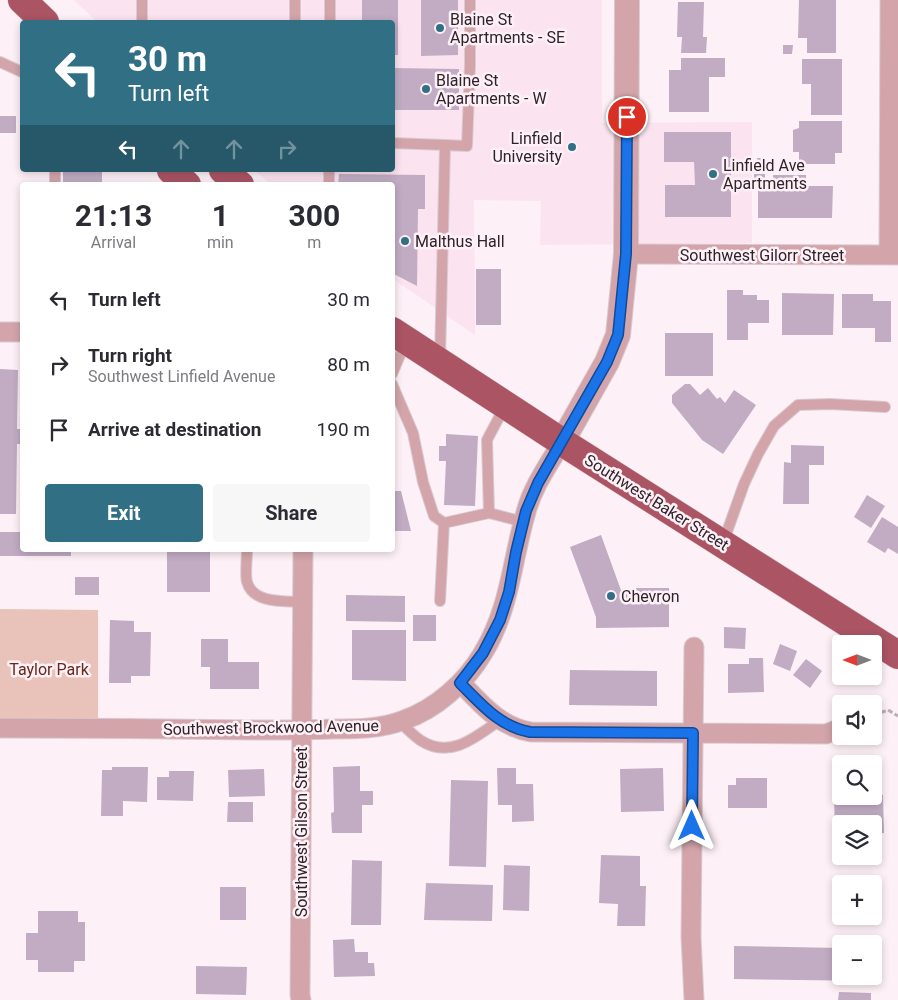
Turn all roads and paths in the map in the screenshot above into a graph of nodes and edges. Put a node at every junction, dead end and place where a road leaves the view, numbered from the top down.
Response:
1 (22, 0) edge
2 (142, 0) edge
3 (295, 0) edge
4 (330, 0) edge
5 (470, 0) edge
6 (627, 0) edge
7 (890, 0) edge
8 (43, 20) edge
9 (142, 20) edge
10 (295, 20) edge
11 (330, 20) edge
12 (0, 62) edge
13 (20, 71) edge
14 (395, 143) edge
15 (445, 145) junction
16 (173, 172) edge
17 (225, 172) edge
18 (184, 182) edge
19 (237, 182) edge
20 (626, 254) junction
21 (893, 255) edge
22 (0, 332) edge
23 (20, 332) edge
24 (400, 336) edge
25 (395, 360) edge
26 (440, 363) junction
27 (395, 391) edge
28 (505, 405) junction
29 (885, 407) dead end
30 (562, 442) junction
31 (489, 513) junction
32 (524, 522) junction
33 (444, 523) junction
34 (723, 544) junction
35 (247, 552) edge
36 (304, 552) edge
37 (440, 601) dead end
38 (303, 602) junction
39 (694, 647) dead end
40 (898, 655) edge
41 (460, 683) junction
42 (882, 713) edge
43 (898, 716) edge
44 (500, 720) junction
45 (400, 722) junction
46 (0, 728) edge
47 (302, 730) junction
48 (832, 732) edge
49 (693, 733) junction
50 (300, 997) edge
51 (694, 1000) edge

1 - 8 highway
2 - 9 lane
3 - 10 lane
4 - 11 lane
5 - 15 lane
6 - 20 street
7 - 21 street
12 - 13 lane
14 - 15 lane
15 - 26 lane
16 - 18 highway
17 - 19 highway
20 - 21 street, Southwest Gilorr Street
20 - 30 street
22 - 23 street
24 - 25 lane
24 - 26 highway, Southwest Baker Street
26 - 28 highway, Southwest Baker Street
27 - 33 lane
28 - 30 highway, Southwest Baker Street
28 - 31 lane
29 - 34 lane
30 - 32 street, Southwest Brockwood Avenue
30 - 34 highway, Southwest Baker Street
31 - 32 lane
31 - 33 lane
32 - 41 street, Southwest Brockwood Avenue
33 - 37 lane
34 - 40 highway, Southwest Baker Street
35 - 38 lane
36 - 38 street, Southwest Gilson Street
38 - 47 street, Southwest Gilson Street
39 - 49 street
41 - 44 street
41 - 45 street, Southwest Brockwood Avenue
42 - 43 path
44 - 45 lane
44 - 49 street
45 - 47 street, Southwest Brockwood Avenue
46 - 47 street, Southwest Brockwood Avenue
47 - 50 street, Southwest Gilson Street
48 - 49 street
49 - 51 street

